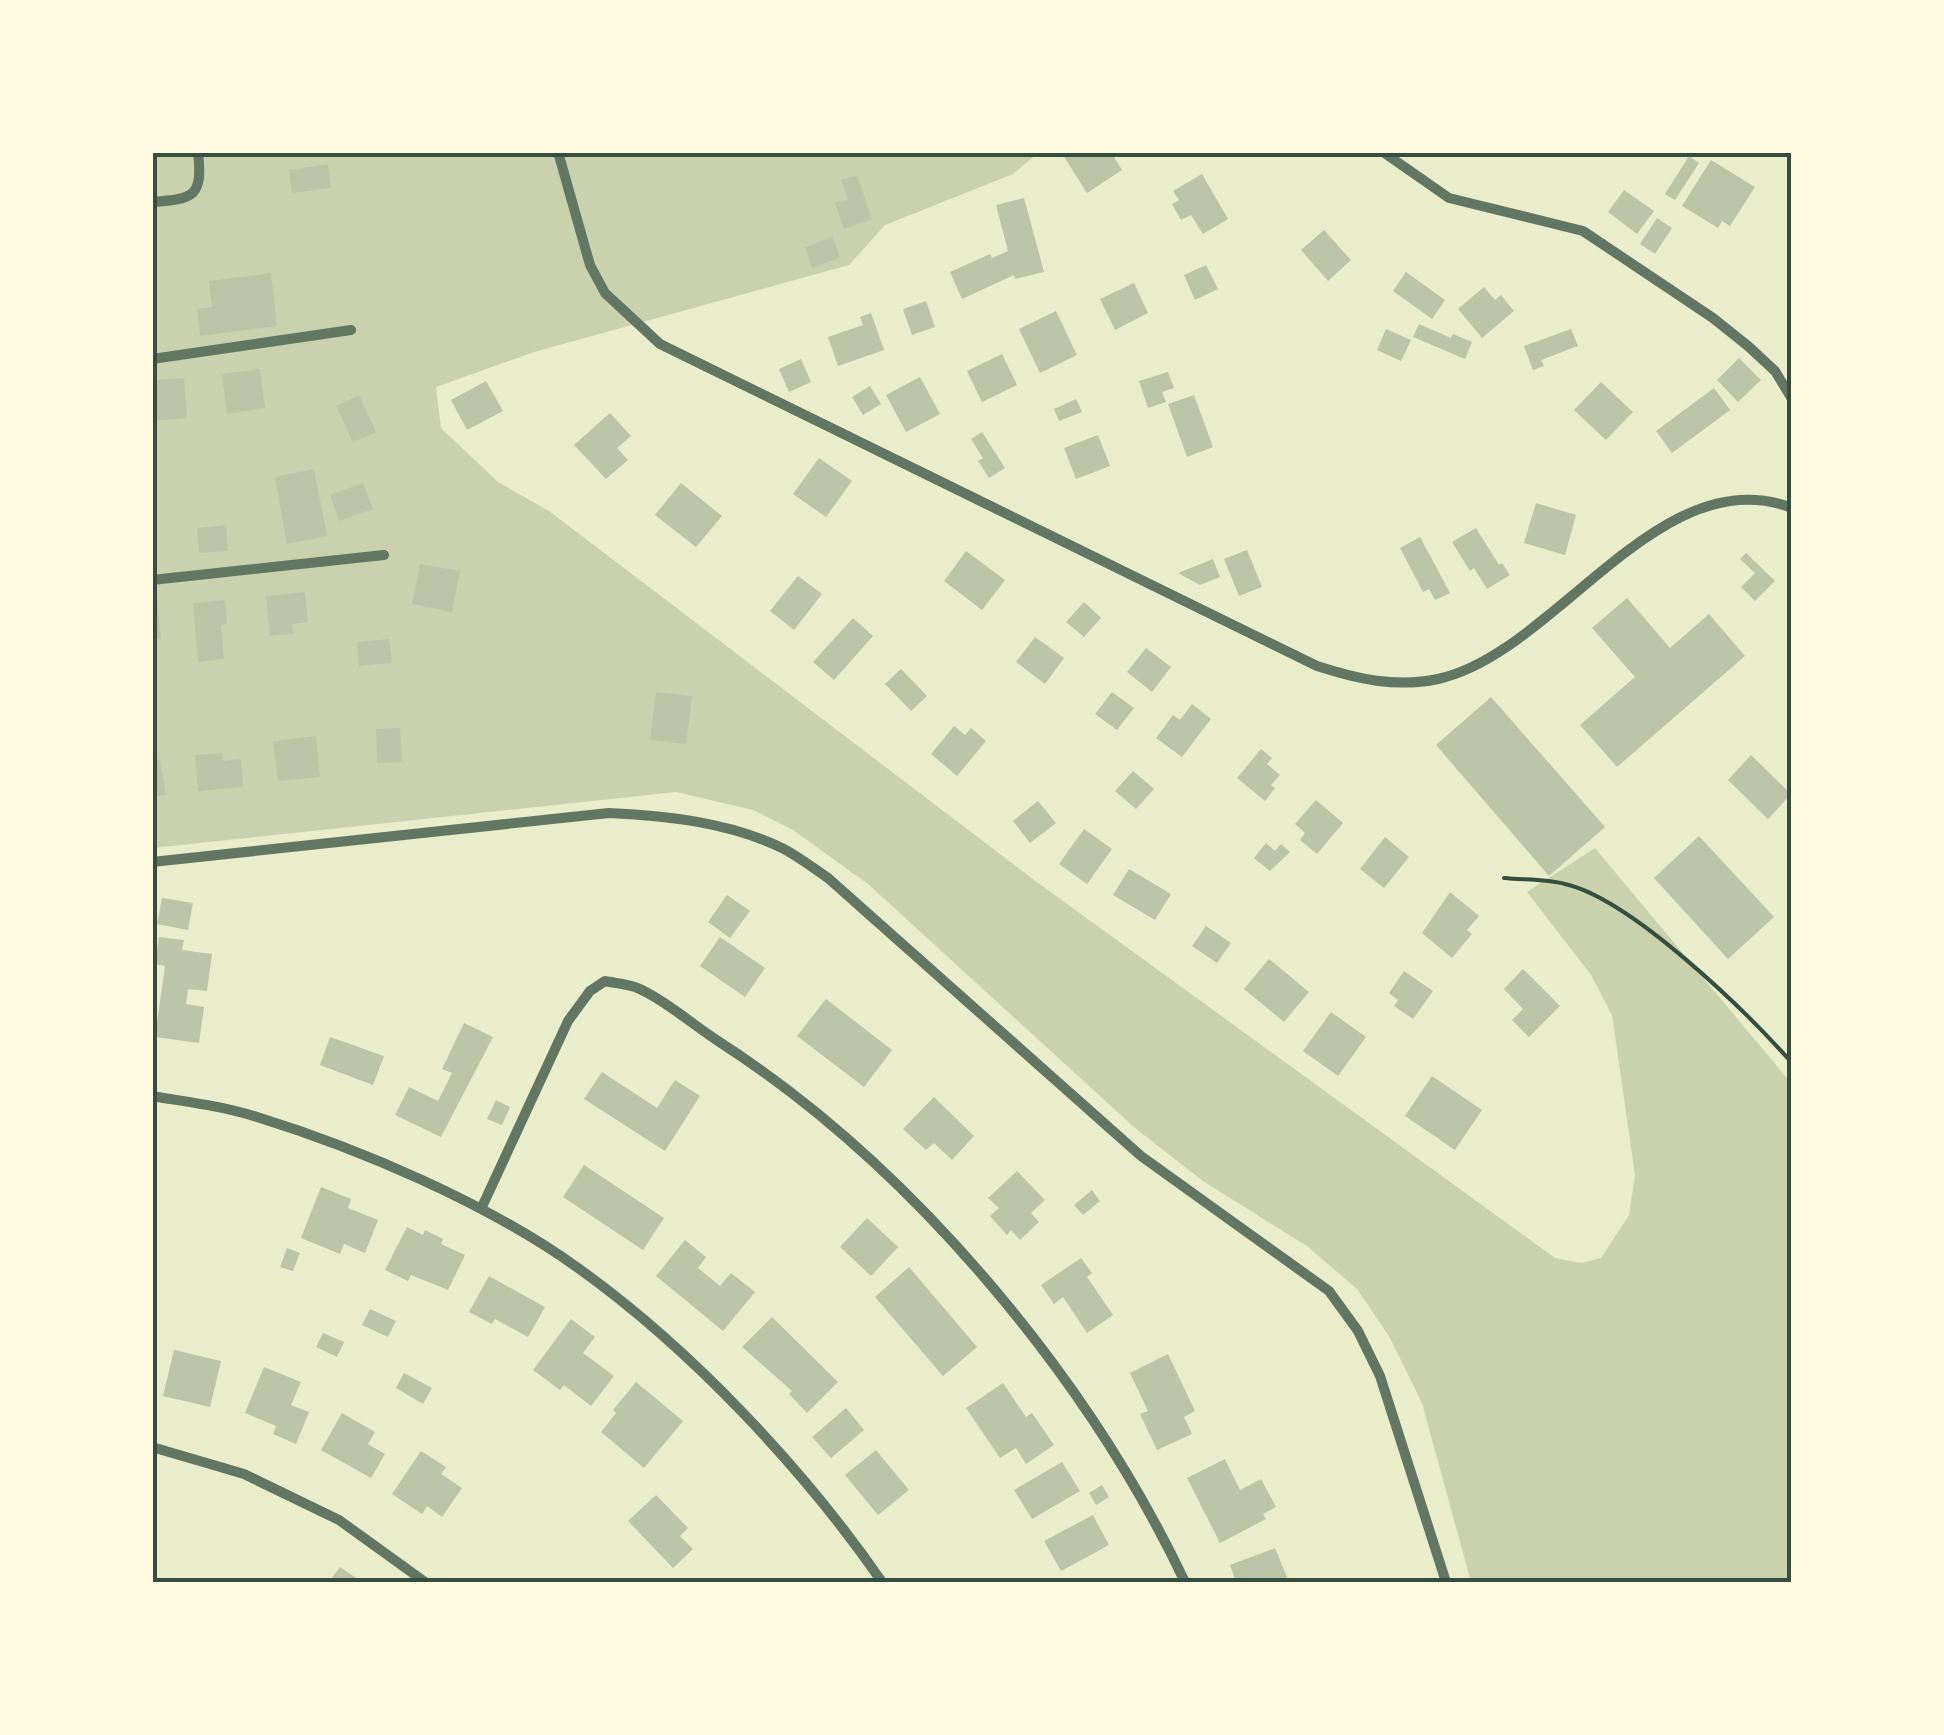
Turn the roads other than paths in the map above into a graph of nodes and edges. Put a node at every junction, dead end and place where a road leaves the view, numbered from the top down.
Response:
1 (198, 152) edge
2 (558, 152) edge
3 (1384, 152) edge
4 (152, 202) edge
5 (351, 330) dead end
6 (152, 359) edge
7 (1792, 400) edge
8 (1792, 508) edge
9 (384, 555) dead end
10 (152, 580) edge
11 (152, 862) edge
12 (152, 1096) edge
13 (482, 1209) junction
14 (152, 1446) edge
15 (426, 1582) edge
16 (882, 1582) edge
17 (1186, 1582) edge
18 (1446, 1582) edge

1 - 4 street
2 - 8 street
3 - 7 street
5 - 6 street
9 - 10 street
11 - 18 street
12 - 13 street
13 - 16 street
13 - 17 street
14 - 15 street

